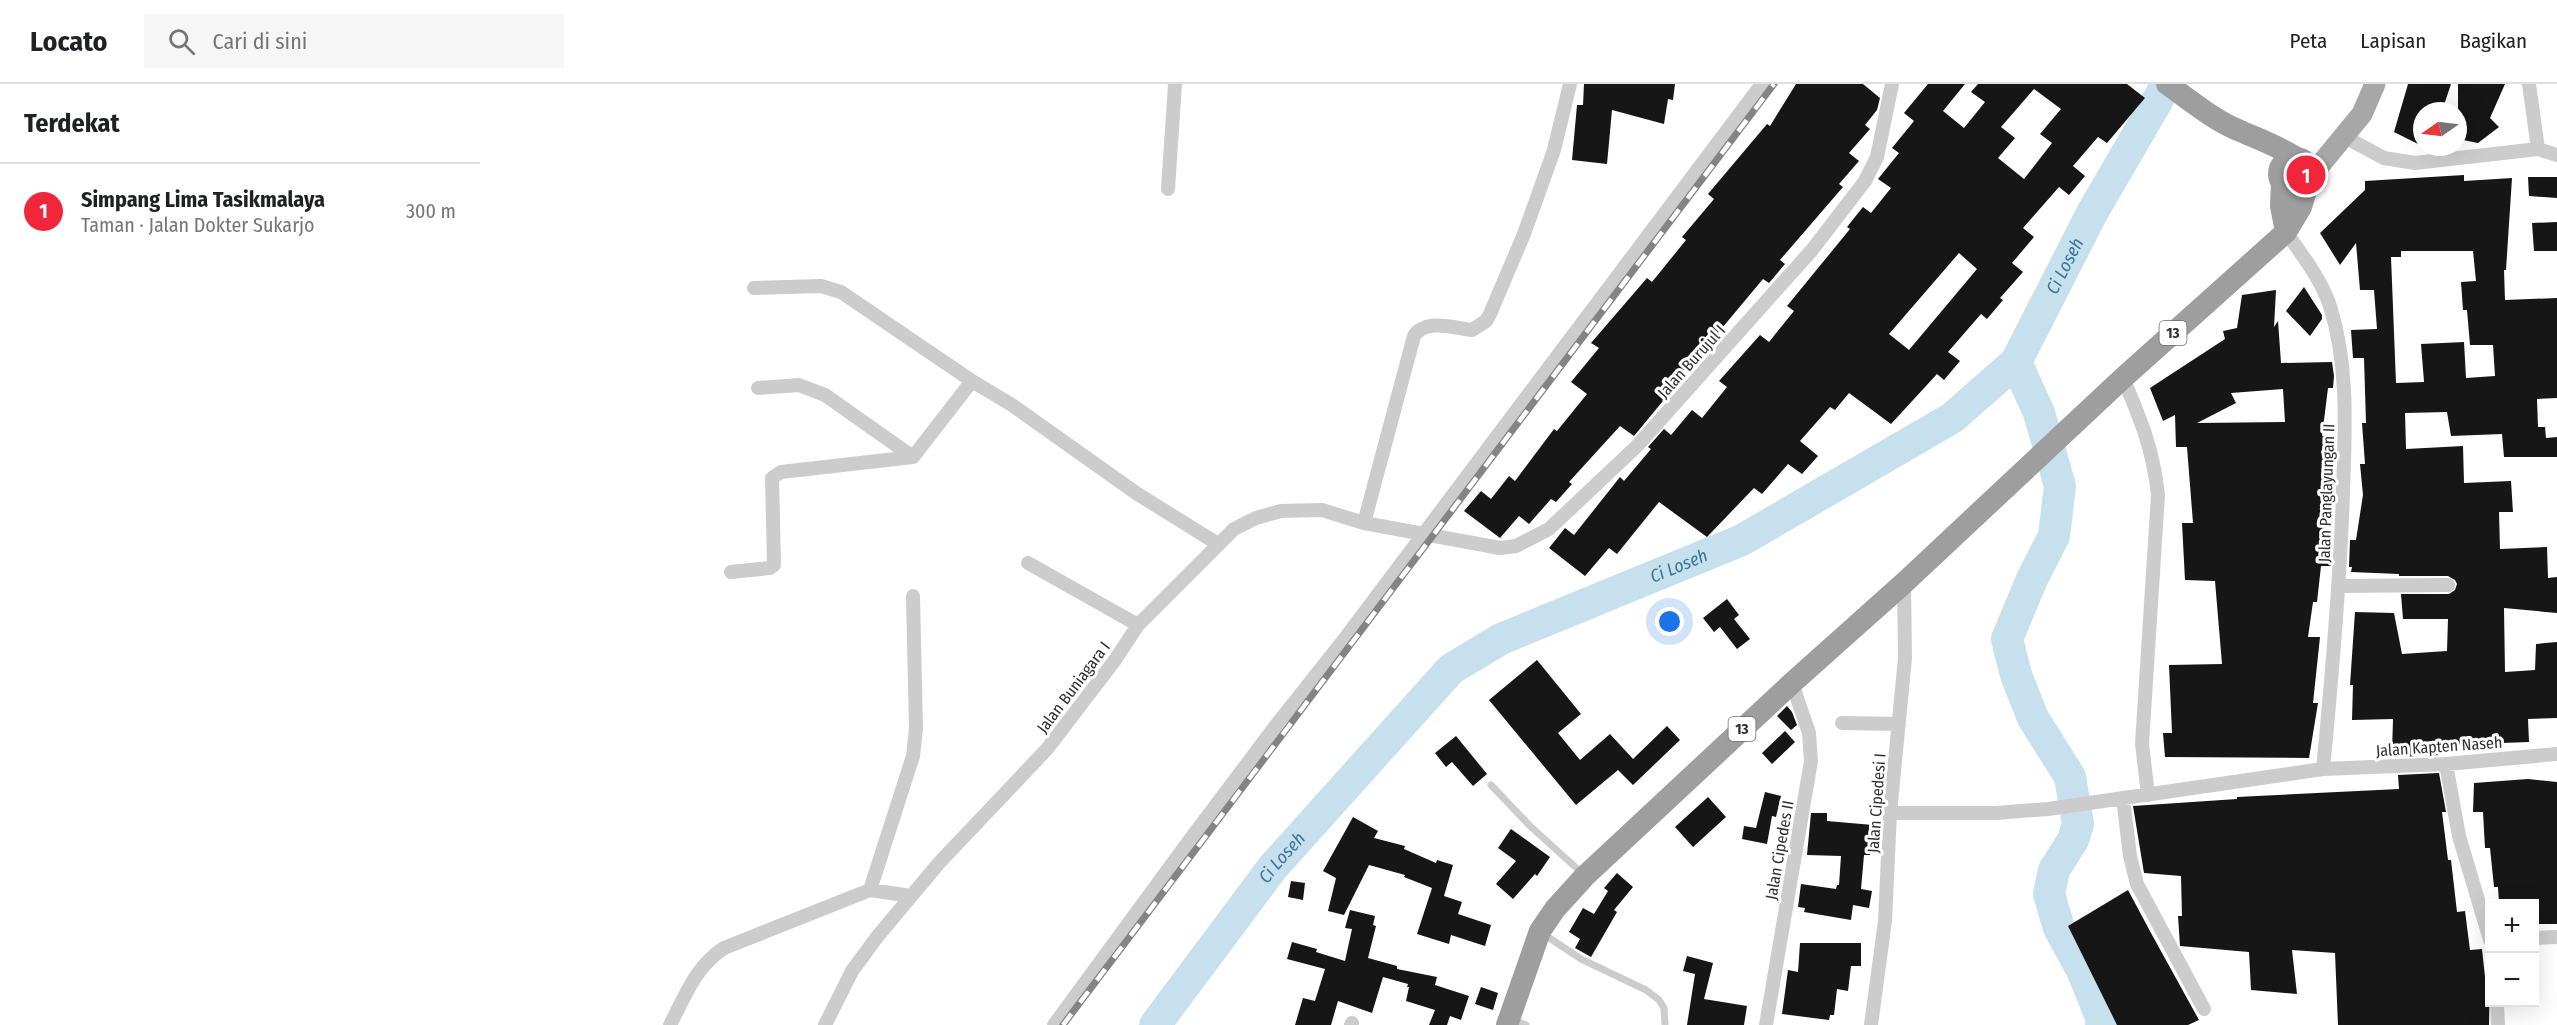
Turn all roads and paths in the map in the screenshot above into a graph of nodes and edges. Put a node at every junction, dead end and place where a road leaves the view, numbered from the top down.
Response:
1 (1175, 84) edge
2 (1570, 84) edge
3 (1762, 84) edge
4 (1892, 84) edge
5 (2168, 84) edge
6 (2375, 84) edge
7 (2529, 84) edge
8 (2362, 114) junction
9 (2238, 130) junction
10 (2343, 136) junction
11 (2538, 149) junction
12 (2557, 155) edge
13 (2305, 169) junction
14 (2281, 180) junction
15 (1168, 189) dead end
16 (2286, 232) junction
17 (754, 288) dead end
18 (2123, 378) junction
19 (972, 381) junction
20 (758, 388) dead end
21 (913, 457) junction
22 (1364, 523) junction
23 (1424, 533) junction
24 (1218, 544) junction
25 (1029, 563) dead end
26 (731, 572) dead end
27 (1904, 583) junction
28 (2448, 585) dead end
29 (2340, 586) junction
30 (913, 596) dead end
31 (1138, 625) junction
32 (1792, 683) junction
33 (1842, 723) dead end
34 (1899, 724) junction
35 (2557, 754) edge
36 (2446, 765) junction
37 (2323, 769) junction
38 (1491, 785) dead end
39 (2148, 795) junction
40 (2122, 798) junction
41 (1890, 813) junction
42 (1585, 876) junction
43 (870, 890) junction
44 (911, 896) junction
45 (2485, 923) edge
46 (1540, 931) junction
47 (2557, 937) edge
48 (2539, 938) edge
49 (2497, 1007) edge
50 (2204, 1009) dead end
51 (1514, 1023) edge
52 (670, 1025) edge
53 (825, 1025) edge
54 (1054, 1025) edge
55 (1665, 1025) edge
56 (1766, 1025) edge
57 (1871, 1025) edge
58 (2498, 1025) edge

1 - 15 street
2 - 22 street
3 - 23 street
4 - 23 street, Jalan Burujul I
5 - 9 highway
6 - 8 main road
7 - 11 street
8 - 10 main road
8 - 13 main road
9 - 13 highway
9 - 14 highway
10 - 11 street
10 - 13 main road
11 - 12 street
13 - 14 highway
13 - 16 highway, 13
14 - 16 highway
16 - 18 highway, 13
16 - 29 street, Jalan Panglayungan II
17 - 19 street
18 - 27 highway, 13
18 - 39 street
19 - 21 street
19 - 24 street
20 - 21 street
21 - 26 street
22 - 23 street, Jalan Buniagara I
22 - 24 street, Jalan Buniagara I
23 - 54 street
24 - 31 street, Jalan Buniagara I
25 - 31 street
27 - 32 highway, 13
27 - 34 street, Jalan Cipedesi I
28 - 29 street
29 - 37 street, Jalan Panglayungan II
30 - 43 street
31 - 44 street, Jalan Buniagara I
32 - 42 highway, 13
32 - 56 street, Jalan Cipedes II
33 - 34 street
34 - 41 street, Jalan Cipedesi I
35 - 36 street, Jalan Kapten Naseh
36 - 37 street, Jalan Kapten Naseh
36 - 45 street
37 - 39 street, Jalan Kapten Naseh
38 - 42 lane
39 - 40 street, Jalan Kapten Naseh
40 - 41 street, Jalan Kapten Naseh
40 - 50 street
41 - 57 street, Jalan Cipedesi I
42 - 46 highway, 13
43 - 44 street
43 - 52 street
44 - 53 street, Jalan Buniagara I
46 - 51 highway, 13
46 - 55 lane
47 - 48 street
49 - 58 street

